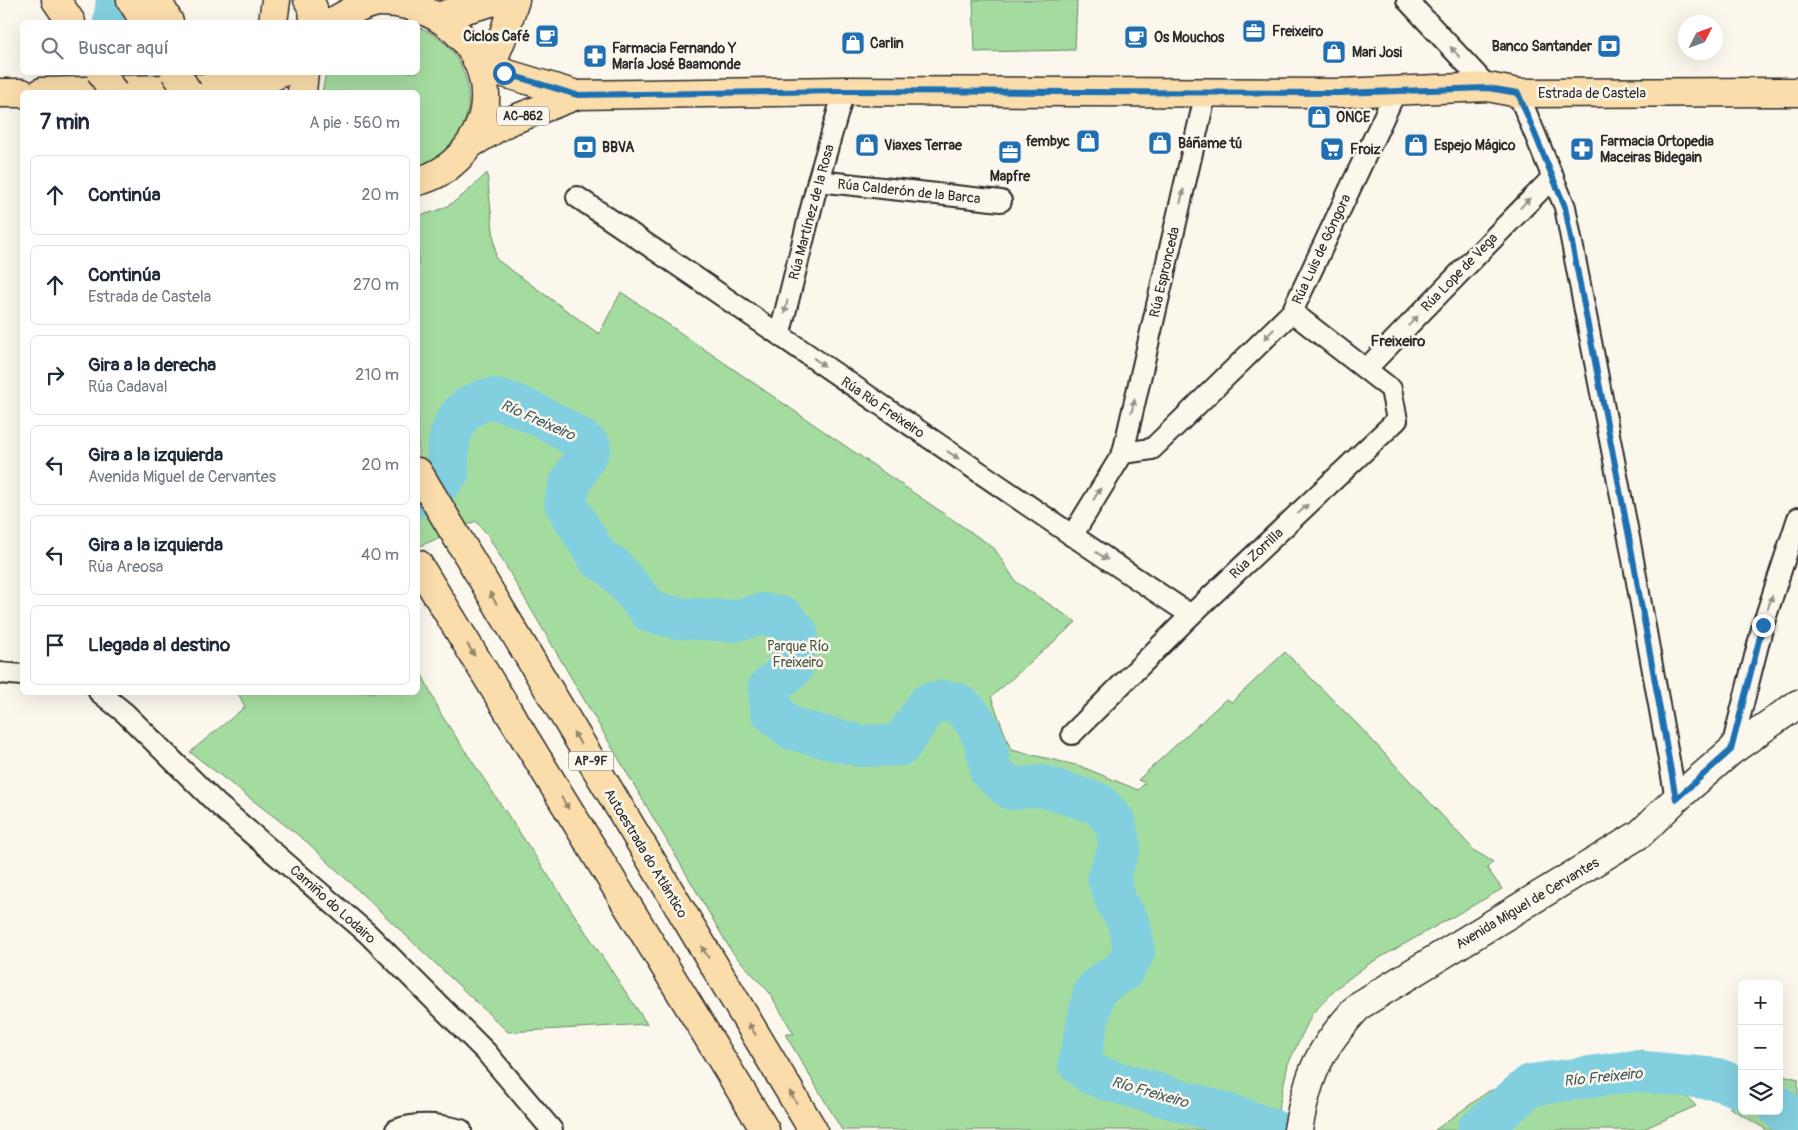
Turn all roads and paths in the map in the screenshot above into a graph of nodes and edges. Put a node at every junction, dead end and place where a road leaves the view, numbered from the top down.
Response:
1 (56, 0) edge
2 (75, 0) edge
3 (131, 0) edge
4 (157, 0) edge
5 (276, 0) edge
6 (308, 0) edge
7 (498, 0) edge
8 (515, 0) edge
9 (1407, 0) edge
10 (375, 1) edge
11 (444, 15) junction
12 (69, 20) edge
13 (87, 20) edge
14 (144, 20) edge
15 (168, 20) edge
16 (272, 20) edge
17 (314, 20) edge
18 (336, 20) edge
19 (504, 34) junction
20 (485, 66) junction
21 (276, 75) edge
22 (304, 75) edge
23 (93, 82) edge
24 (198, 84) edge
25 (543, 86) junction
26 (122, 87) edge
27 (1488, 88) junction
28 (52, 90) edge
29 (302, 90) edge
30 (844, 91) junction
31 (1396, 91) junction
32 (1206, 92) junction
33 (1798, 92) edge
34 (0, 93) edge
35 (20, 93) edge
36 (1518, 93) junction
37 (577, 95) junction
38 (472, 143) junction
39 (1553, 177) junction
40 (420, 180) edge
41 (818, 181) junction
42 (577, 197) dead end
43 (1001, 201) dead end
44 (1292, 312) junction
45 (780, 333) junction
46 (1367, 368) junction
47 (1122, 453) junction
48 (420, 475) edge
49 (1798, 518) edge
50 (1072, 536) junction
51 (420, 567) edge
52 (1191, 614) junction
53 (0, 673) edge
54 (20, 675) edge
55 (103, 695) edge
56 (1798, 704) edge
57 (1072, 734) dead end
58 (1731, 750) junction
59 (1676, 799) junction
60 (396, 1130) edge
61 (461, 1130) edge
62 (552, 1130) edge
63 (765, 1130) edge
64 (813, 1130) edge
65 (1298, 1130) edge

1 - 12 main road
2 - 13 main road
3 - 14 main road
4 - 15 main road
5 - 16 main road
6 - 17 main road
7 - 11 main road
8 - 19 main road
27 -> 9 street
10 - 11 main road, AC-862
10 - 18 main road, AC-862
11 - 20 main road, AC-862
19 - 20 main road
19 - 25 main road, AC-862
20 - 25 main road, AC-862
20 - 38 main road, AC-862
21 - 24 main road
22 - 29 main road
23 - 26 main road, bridge
23 - 28 main road
24 - 26 main road
25 - 37 main road, AC-862
27 - 31 main road, Estrada de Castela / AC-862
27 - 36 main road, Estrada de Castela / AC-862
30 - 32 main road, Estrada de Castela / AC-862
30 - 37 main road, Estrada de Castela / AC-862
30 - 41 street, Rúa Martínez de la Rosa
31 - 32 main road, Estrada de Castela / AC-862
31 - 44 street, Rúa Luis de Góngora
47 -> 32 street, Rúa Espronceda
33 - 36 main road, Estrada de Castela / AC-862
34 - 35 main road
36 - 39 street
37 - 38 main road, AC-862
38 - 40 main road, AC-862
46 -> 39 street, Rúa Lope de Vega
39 - 59 street
41 - 43 street, Rúa Calderón de la Barca
41 -> 45 street, Rúa Martínez de la Rosa
42 - 45 street, Rúa Rio Freixeiro
44 - 46 street
44 -> 47 street, Rúa Luis de Góngora
45 -> 50 street, Rúa Rio Freixeiro
52 -> 46 street, Rúa Zorrilla
50 -> 47 street, Rúa Espronceda
64 -> 48 main road, Autoestrada do Atlántico / AP-9F
58 -> 49 street
50 -> 52 street, Rúa Rio Freixeiro
51 -> 63 main road, AP-9F
52 - 57 street, Rúa Zorrilla
53 - 54 street
55 - 62 street, Camiño do Lodairo
56 - 58 street, Avenida Miguel de Cervantes
58 - 59 street, Avenida Miguel de Cervantes
59 - 65 street, Avenida Miguel de Cervantes
60 - 61 street

